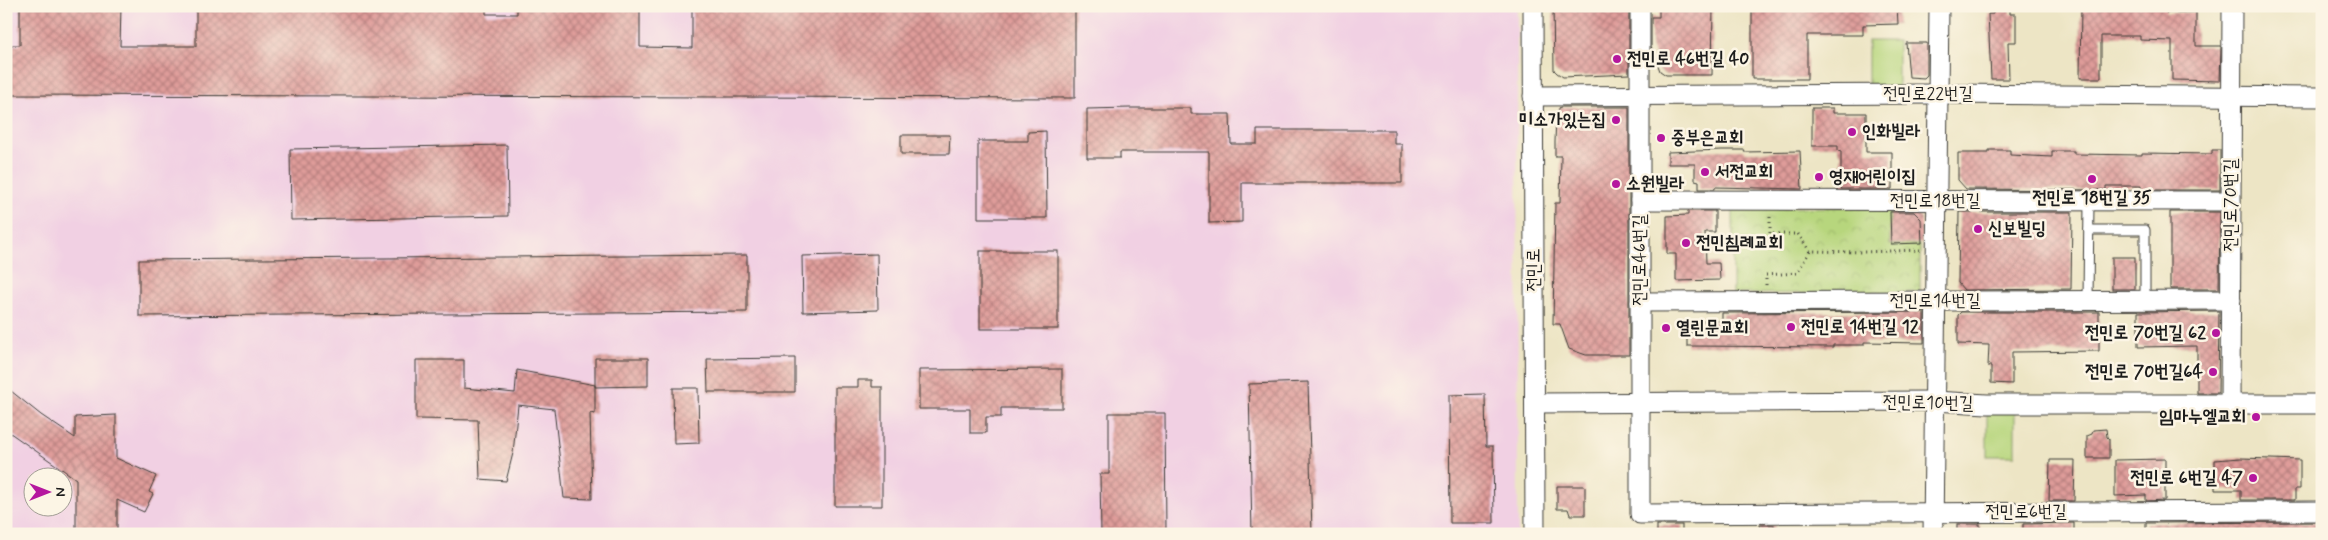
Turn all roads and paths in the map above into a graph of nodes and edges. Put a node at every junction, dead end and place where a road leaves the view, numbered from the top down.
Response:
1 (1533, 6) edge
2 (1640, 6) edge
3 (1939, 6) edge
4 (2232, 6) edge
5 (1938, 94) junction
6 (1534, 96) junction
7 (1640, 96) junction
8 (2232, 97) junction
9 (2322, 97) edge
10 (1640, 200) junction
11 (1769, 200) junction
12 (1937, 201) junction
13 (2089, 201) junction
14 (2231, 201) junction
15 (2089, 230) junction
16 (1936, 248) junction
17 (1810, 251) junction
18 (2231, 300) junction
19 (1936, 301) junction
20 (2088, 301) junction
21 (2145, 301) junction
22 (1640, 302) junction
23 (1766, 302) junction
24 (1934, 401) junction
25 (1535, 403) junction
26 (1640, 403) junction
27 (2230, 404) junction
28 (2322, 404) edge
29 (2322, 511) edge
30 (1933, 513) junction
31 (1640, 514) joint
32 (1535, 534) edge
33 (1933, 534) edge

1 - 6 street, 전민로
2 - 7 street, 전민로46번길
3 - 5 street
4 - 8 street, 전민로70번길
5 - 7 street, 전민로22번길
5 - 8 street, 전민로22번길
5 - 12 street
6 - 7 street, 전민로22번길
6 - 25 street, 전민로
7 - 10 street, 전민로46번길
8 - 9 street, 전민로22번길
8 - 14 street, 전민로70번길
10 - 11 street, 전민로18번길
10 - 22 street, 전민로46번길
11 - 12 street, 전민로18번길
11 - 17 path
12 - 13 street, 전민로18번길
12 - 16 street
13 - 14 street, 전민로18번길
13 - 15 lane
14 - 18 street, 전민로70번길
15 - 20 lane
15 - 21 lane
16 - 17 path
16 - 19 street
17 - 23 path
18 - 21 street, 전민로14번길
18 - 27 street, 전민로70번길
19 - 20 street, 전민로14번길
19 - 23 street, 전민로14번길
19 - 24 street
20 - 21 street, 전민로14번길
22 - 23 street, 전민로14번길
22 - 26 street, 전민로46번길
24 - 26 street, 전민로10번길
24 - 27 street, 전민로10번길
24 - 30 street
25 - 26 street, 전민로10번길
25 - 32 street, 전민로
26 - 31 street, 전민로46번길
27 - 28 street, 전민로10번길
29 - 30 street, 전민로6번길
30 - 31 street, 전민로6번길
30 - 33 street

